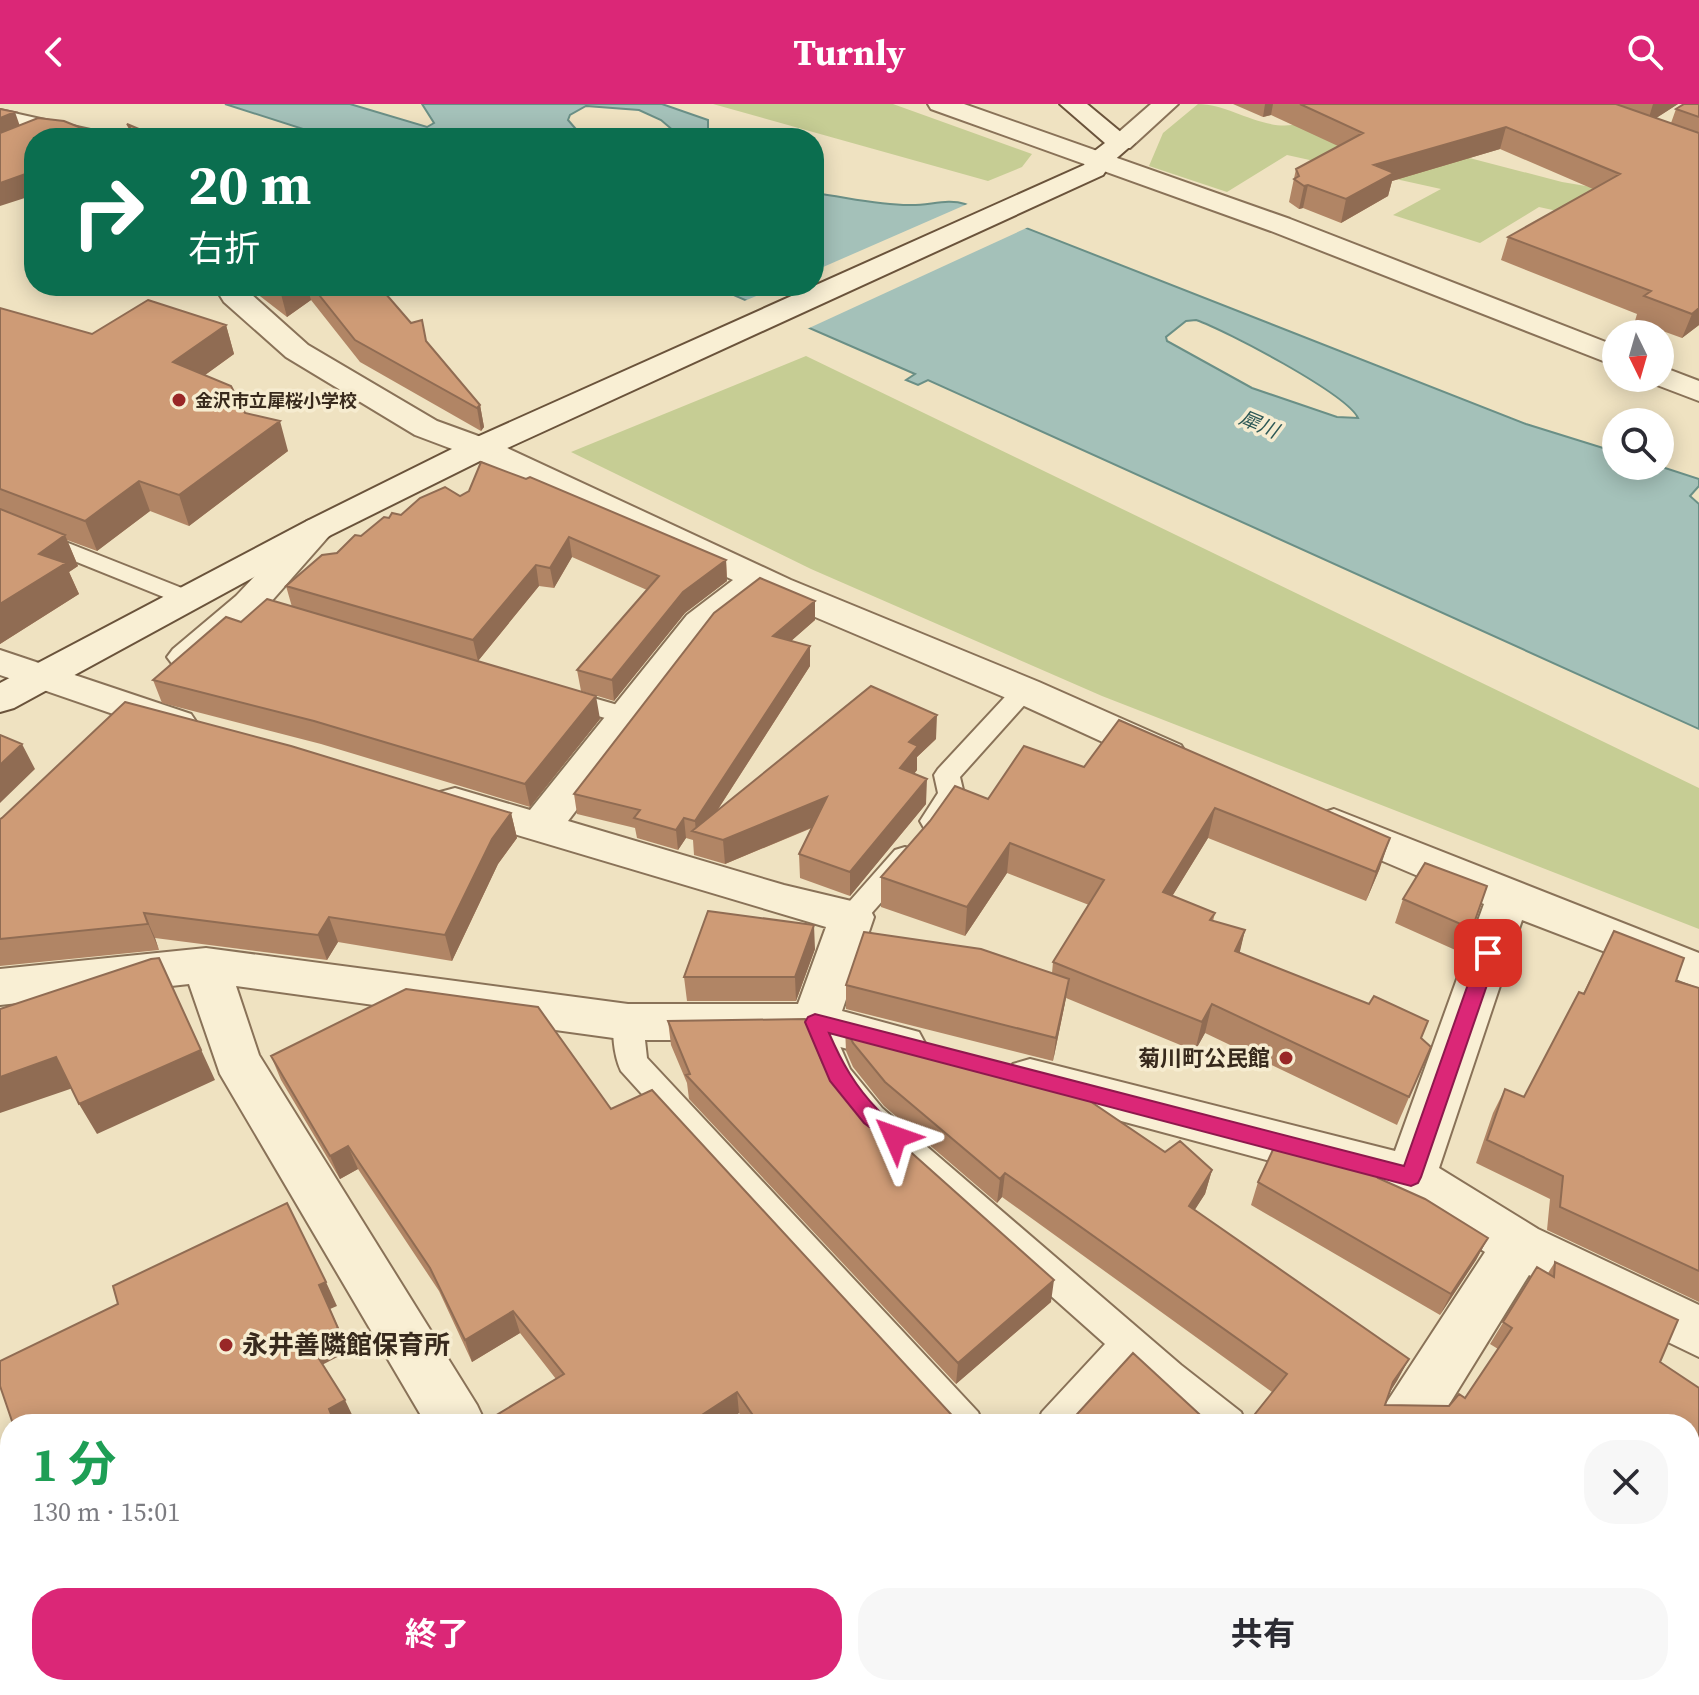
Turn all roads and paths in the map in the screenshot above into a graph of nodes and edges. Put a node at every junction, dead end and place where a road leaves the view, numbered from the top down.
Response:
1 (940, 104) edge
2 (1072, 104) edge
3 (1166, 104) edge
4 (0, 117) edge
5 (54, 128) edge
6 (1105, 157) junction
7 (824, 289) edge
8 (234, 296) edge
9 (810, 296) edge
10 (1602, 351) edge
11 (1674, 381) edge
12 (1699, 392) edge
13 (480, 448) junction
14 (0, 523) edge
15 (319, 528) junction
16 (757, 579) junction
17 (189, 599) junction
18 (0, 662) edge
19 (45, 676) junction
20 (536, 689) edge
21 (1025, 691) junction
22 (0, 699) edge
23 (626, 716) junction
24 (116, 719) junction
25 (214, 735) edge
26 (1200, 769) edge
27 (423, 792) edge
28 (1302, 811) edge
29 (540, 827) junction
30 (1508, 897) junction
31 (852, 917) junction
32 (206, 965) junction
33 (1699, 971) edge
34 (0, 987) edge
35 (628, 1022) junction
36 (815, 1022) junction
37 (937, 1054) edge
38 (983, 1066) edge
39 (1411, 1177) junction
40 (1519, 1245) junction
41 (1699, 1332) edge
42 (1129, 1342) junction
43 (451, 1414) edge
44 (956, 1414) edge
45 (1064, 1414) edge
46 (1216, 1414) edge
47 (1411, 1414) edge

1 - 6 street
2 - 6 street
3 - 6 street
4 - 5 street
6 - 7 street
6 - 10 street
8 - 13 street
9 - 13 street
11 - 12 street
13 - 15 street
13 - 16 street
14 - 17 lane
15 - 17 street
15 - 24 street
16 - 21 street
16 - 23 street
17 - 19 street
18 - 19 street
19 - 22 street
19 - 24 street
20 - 23 lane
21 - 26 street
21 - 31 lane
23 - 29 street
24 - 25 street
27 - 29 street
28 - 30 street
29 - 31 street
30 - 33 street
30 - 39 street
31 - 36 street
32 - 34 street
32 - 35 street
32 - 43 street
35 - 36 street
35 - 44 lane
36 - 37 street
36 - 42 lane
38 - 39 street
39 - 40 street
40 - 41 street
40 - 47 street
42 - 45 lane
42 - 46 lane

